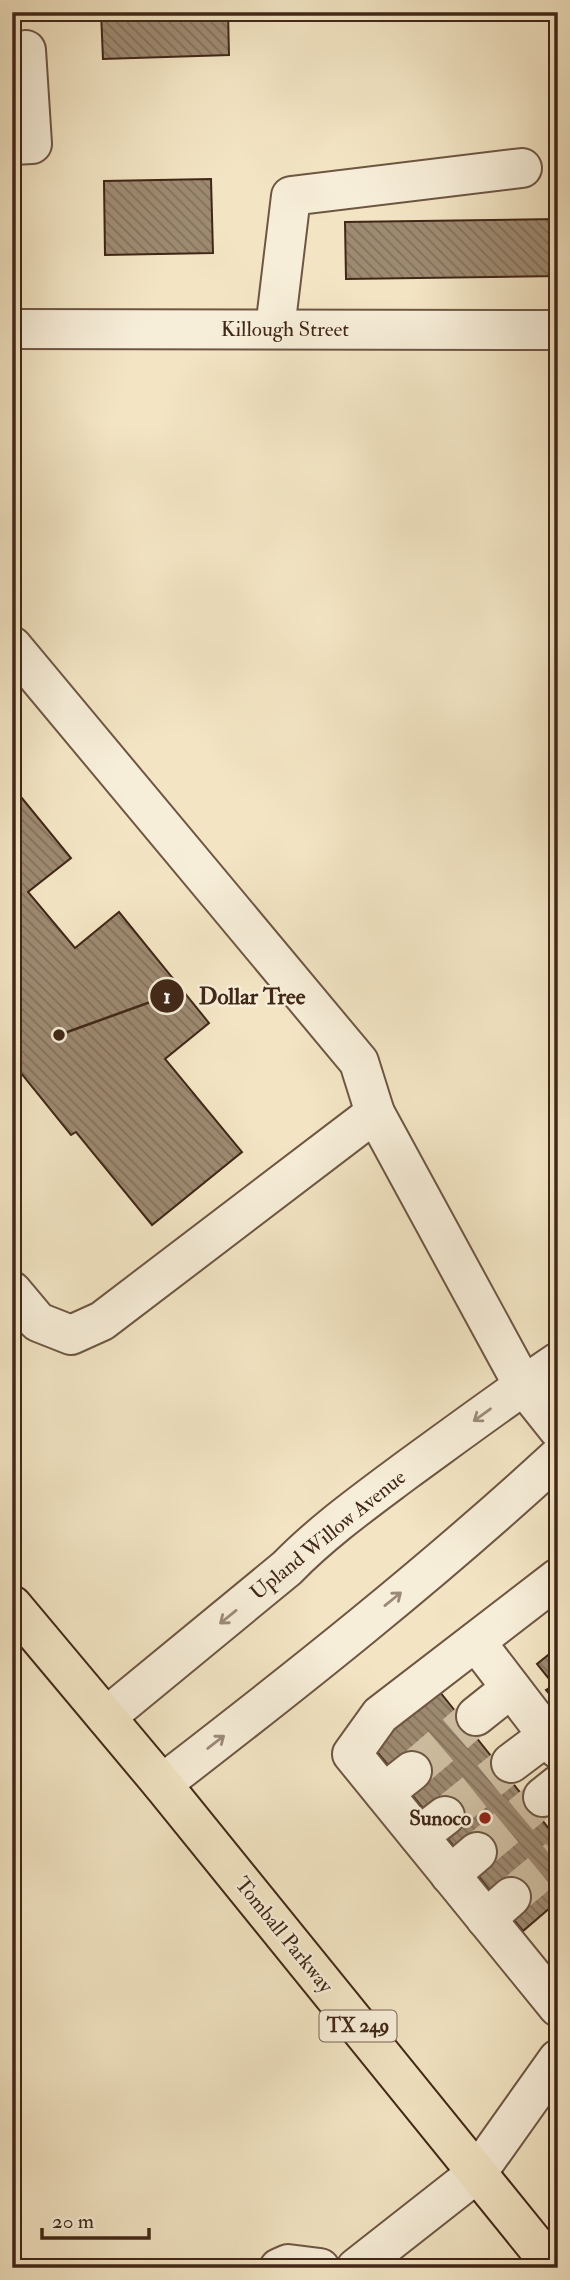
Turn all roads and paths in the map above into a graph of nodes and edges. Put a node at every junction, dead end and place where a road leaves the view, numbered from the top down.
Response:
1 (26, 50) dead end
2 (12, 145) edge
3 (522, 168) dead end
4 (12, 329) edge
5 (275, 329) junction
6 (558, 330) edge
7 (12, 646) edge
8 (375, 1113) junction
9 (12, 1291) edge
10 (558, 1362) edge
11 (523, 1385) junction
12 (558, 1429) edge
13 (558, 1457) edge
14 (558, 1578) edge
15 (12, 1605) edge
16 (476, 1642) junction
17 (512, 1688) junction
18 (476, 1716) tunnel mouth
19 (106, 1717) junction
20 (553, 1742) edge
21 (512, 1763) tunnel mouth
22 (162, 1784) junction
23 (558, 2007) edge
24 (558, 2060) edge
25 (477, 2173) junction
26 (279, 2268) edge
27 (320, 2268) edge
28 (356, 2268) edge
29 (554, 2268) edge

1 - 2 street
3 - 5 street
4 - 5 street, Killough Street
5 - 6 street, Killough Street
7 - 8 street
8 - 9 street
8 - 11 street
10 - 11 street, Upland Willow Avenue
11 - 12 street
11 -> 19 street, Upland Willow Avenue
22 -> 13 street
14 - 16 street
15 - 19 main road, Tomball Parkway / TX 249
16 - 17 street
16 - 23 street
17 - 18 street
17 - 20 street
19 - 22 main road, Tomball Parkway / TX 249
20 - 21 street
22 - 25 main road, Tomball Parkway / TX 249
24 - 25 street
25 - 28 street
25 - 29 main road, Tomball Parkway / TX 249
26 - 27 street

